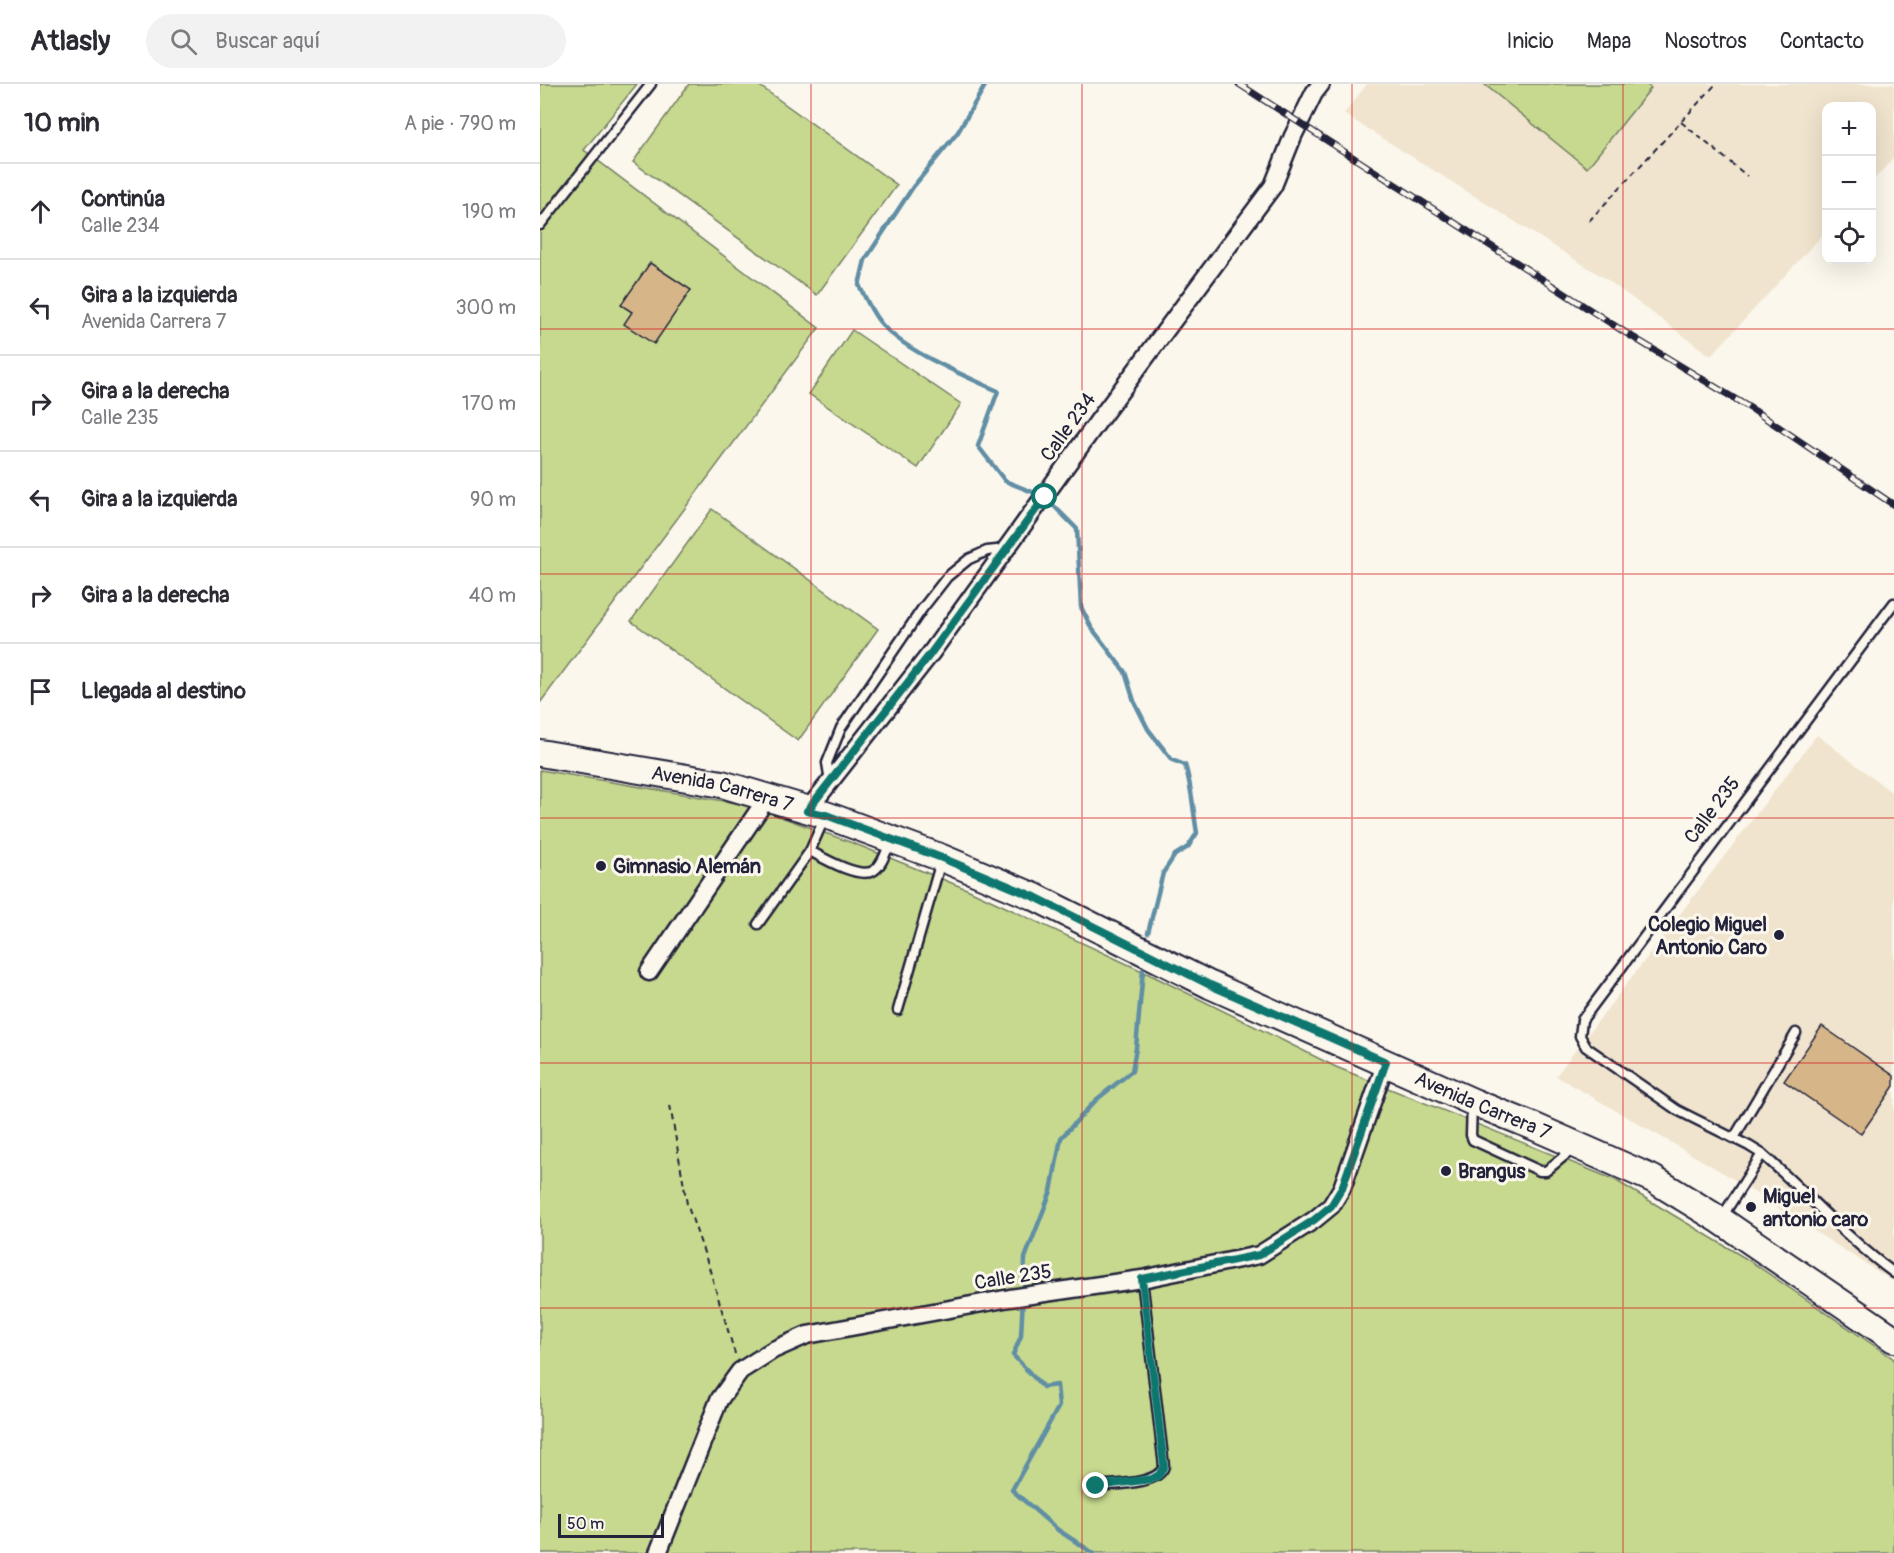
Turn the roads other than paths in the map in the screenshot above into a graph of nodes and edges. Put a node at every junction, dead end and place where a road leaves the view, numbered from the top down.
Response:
1 (651, 84) edge
2 (1321, 84) edge
3 (540, 225) edge
4 (1006, 549) junction
5 (1894, 603) edge
6 (540, 753) edge
7 (830, 782) junction
8 (767, 798) junction
9 (817, 813) junction
10 (891, 839) junction
11 (810, 851) junction
12 (942, 858) junction
13 (758, 924) dead end
14 (649, 972) dead end
15 (898, 1010) dead end
16 (1796, 1034) dead end
17 (1386, 1062) junction
18 (1473, 1102) junction
19 (1734, 1138) junction
20 (1576, 1146) junction
21 (1762, 1154) junction
22 (1720, 1220) junction
23 (1894, 1273) edge
24 (1142, 1279) junction
25 (1894, 1339) edge
26 (1096, 1486) dead end
27 (658, 1553) edge

1 - 3 lane
2 - 4 street, Calle 234
4 - 7 street, Calle 234
4 - 7 lane
5 - 19 lane, Calle 235
6 - 8 main road, Avenida Carrera 7
7 - 9 street, Calle 234
8 - 9 main road, Avenida Carrera 7
8 - 14 street
9 - 10 main road, Avenida Carrera 7
9 - 11 lane
10 - 11 lane
10 - 12 main road, Avenida Carrera 7
11 - 13 lane
12 - 15 lane
12 - 17 main road, Avenida Carrera 7
16 - 19 lane
17 - 18 main road, Avenida Carrera 7
17 - 24 street, Calle 235
18 - 20 main road, Avenida Carrera 7
18 - 20 lane
19 - 21 lane
20 - 22 main road, Avenida Carrera 7
21 - 22 lane
21 - 23 lane
22 - 25 main road, Avenida Carrera 7
24 - 26 lane
24 - 27 street, Calle 235

